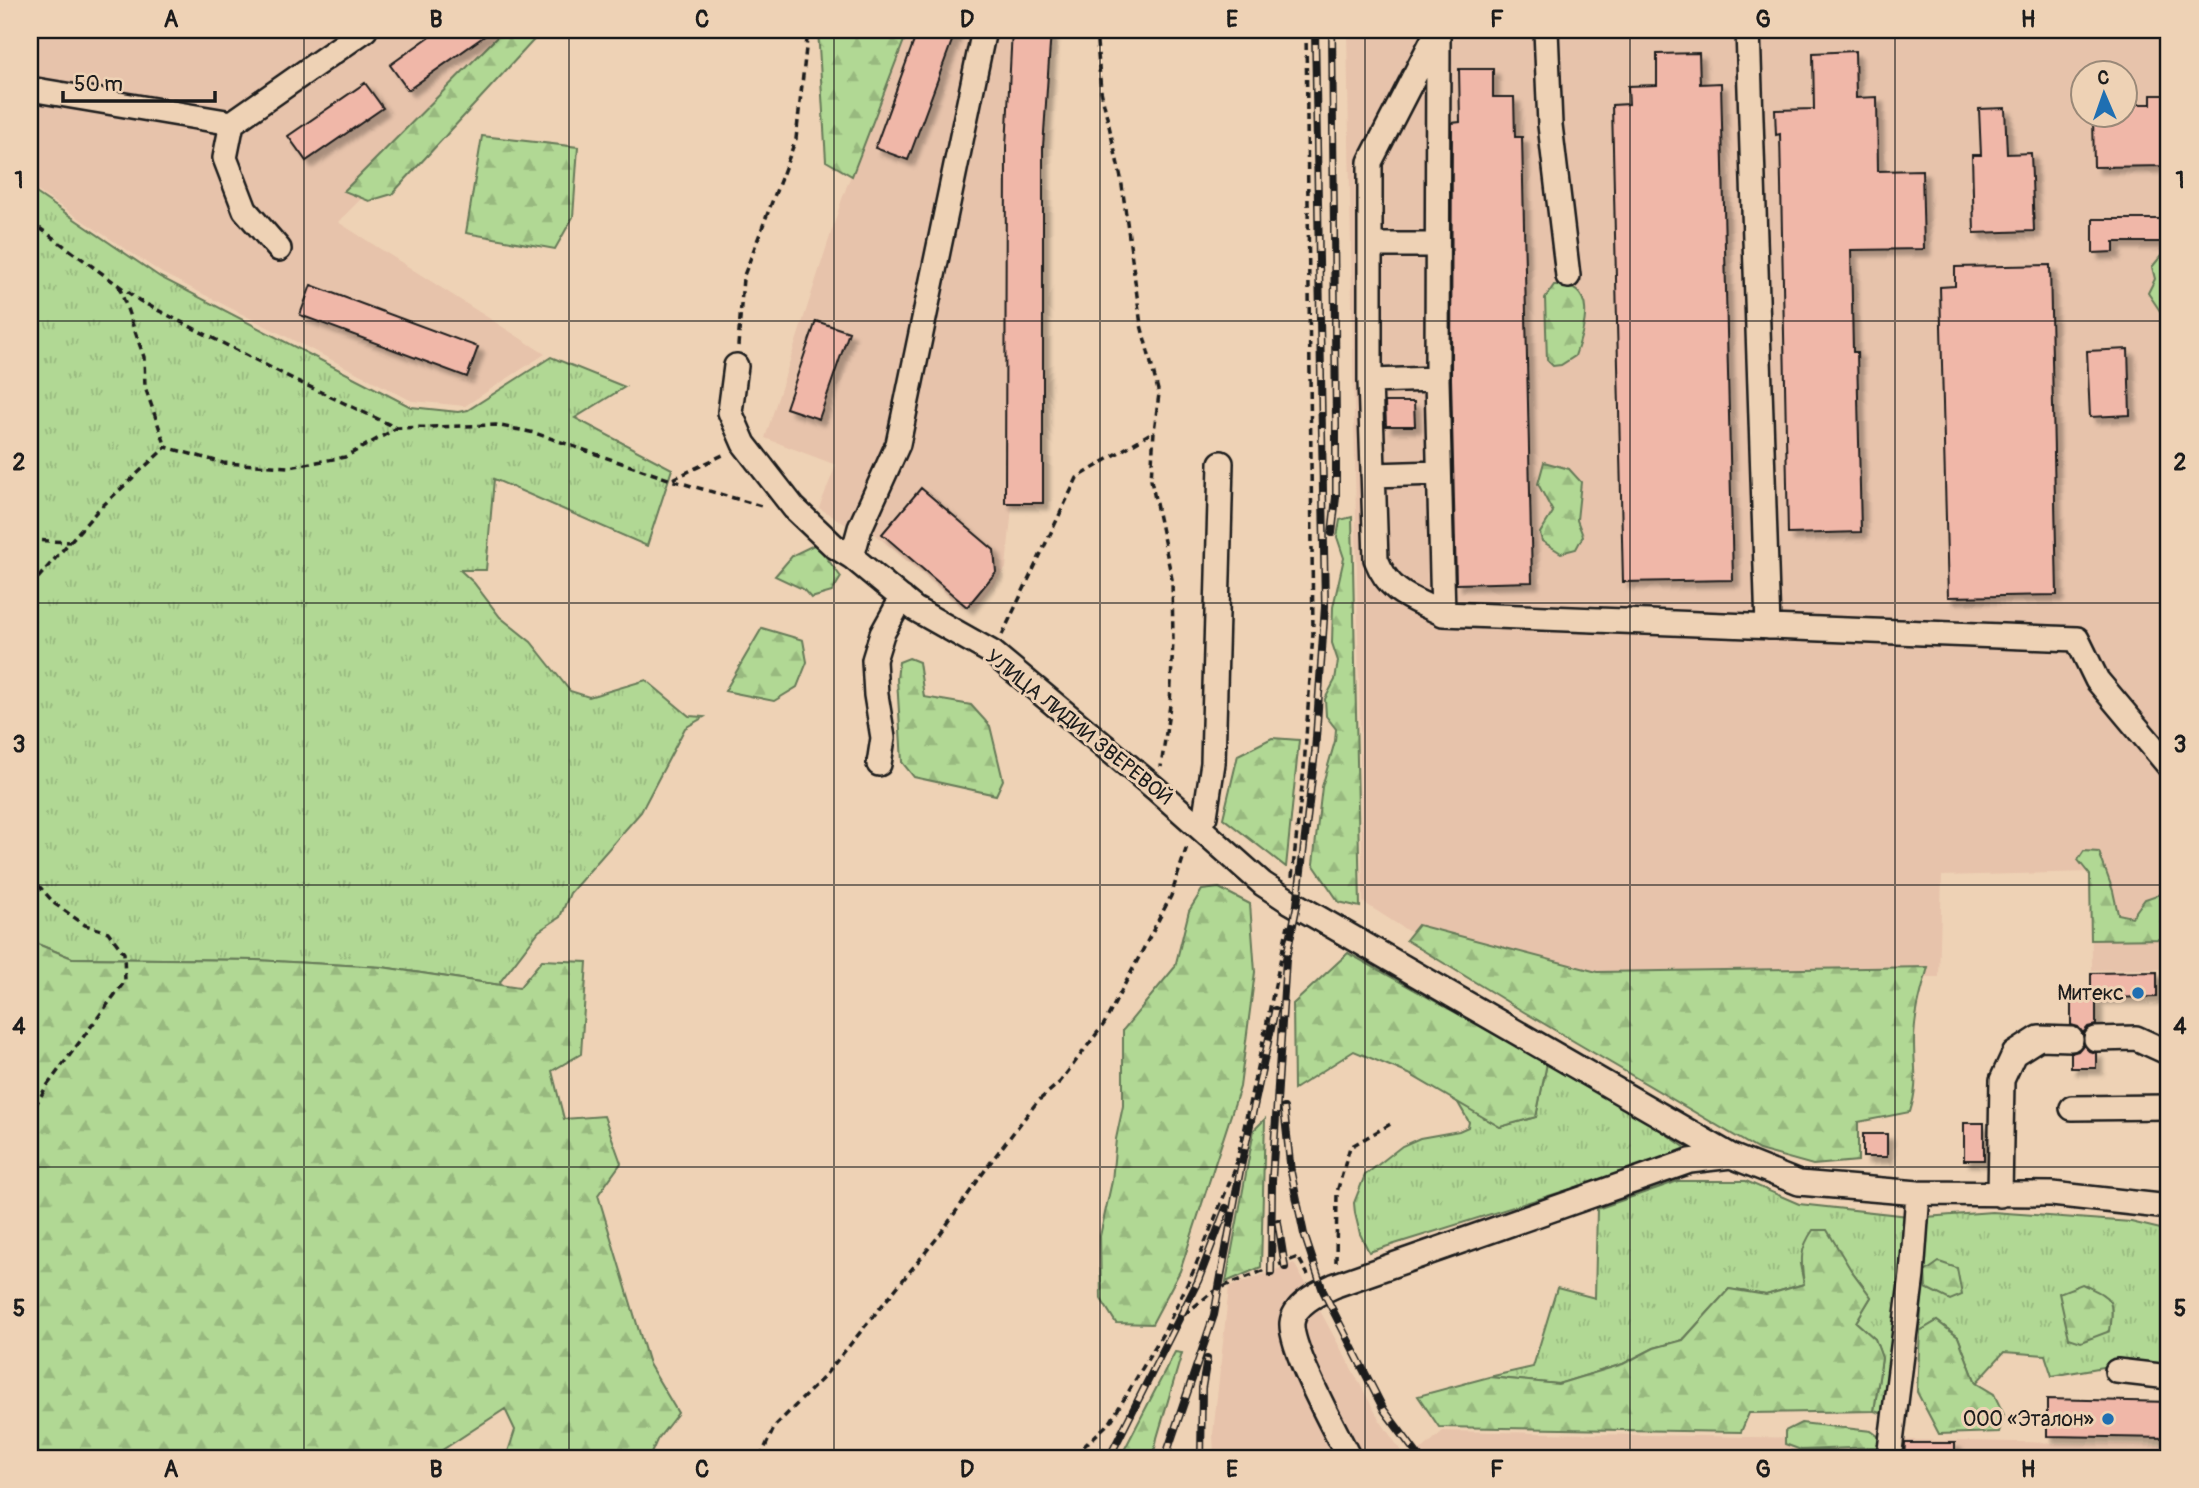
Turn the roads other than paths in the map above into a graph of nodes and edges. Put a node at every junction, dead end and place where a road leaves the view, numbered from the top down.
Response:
1 (365, 30) edge
2 (984, 30) edge
3 (1438, 30) edge
4 (1546, 30) edge
5 (1748, 30) edge
6 (30, 89) edge
7 (232, 123) junction
8 (1370, 245) junction
9 (1437, 245) junction
10 (279, 249) dead end
11 (1568, 276) dead end
12 (736, 366) road end
13 (1437, 379) junction
14 (1370, 381) junction
15 (1221, 463) dead end
16 (1439, 473) junction
17 (1373, 475) junction
18 (852, 557) junction
19 (902, 598) junction
20 (1443, 614) junction
21 (1768, 627) junction
22 (879, 764) dead end
23 (2169, 766) edge
24 (1198, 826) junction
25 (2071, 1039) dead end
26 (2096, 1039) dead end
27 (2169, 1053) edge
28 (2169, 1107) edge
29 (2072, 1108) dead end
30 (1731, 1156) junction
31 (1918, 1193) junction
32 (2000, 1195) junction
33 (2169, 1208) edge
34 (2117, 1371) dead end
35 (2169, 1377) edge
36 (1349, 1458) edge
37 (1889, 1458) edge

1 - 7 street
2 - 18 street
3 - 8 street
3 - 9 street
4 - 11 street
5 - 21 street
6 - 7 street
7 - 10 street
8 - 9 street
8 - 14 street
9 - 13 street
12 - 18 street, УЛИЦА ЛИДИИ ЗВЕРЕВОЙ
13 - 14 street
13 - 16 street
14 - 17 street
15 - 24 street
16 - 17 street
16 - 20 street
17 - 20 street
18 - 19 street, УЛИЦА ЛИДИИ ЗВЕРЕВОЙ
19 - 22 street
19 - 24 street, УЛИЦА ЛИДИИ ЗВЕРЕВОЙ
20 - 21 street
21 - 23 street
24 - 30 street, УЛИЦА ЛИДИИ ЗВЕРЕВОЙ
25 - 32 street
26 - 27 street
28 - 29 street
30 - 31 street, УЛИЦА ЛИДИИ ЗВЕРЕВОЙ
30 - 36 street
31 - 32 street, УЛИЦА ЛИДИИ ЗВЕРЕВОЙ
31 - 37 street
32 - 33 street, УЛИЦА ЛИДИИ ЗВЕРЕВОЙ
34 - 35 street

